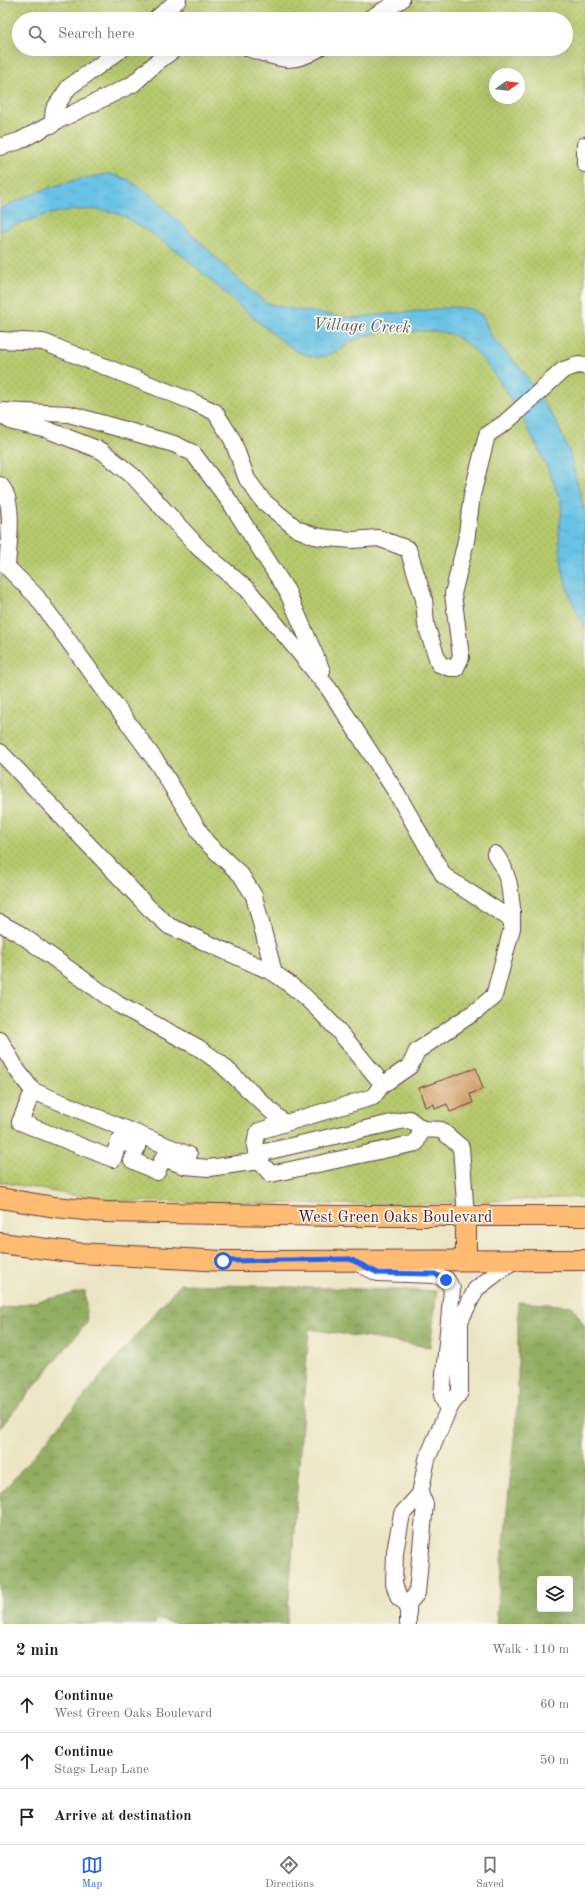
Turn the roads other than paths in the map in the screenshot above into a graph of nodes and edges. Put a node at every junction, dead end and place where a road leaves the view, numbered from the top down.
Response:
1 (178, 0) edge
2 (400, 0) edge
3 (164, 12) edge
4 (380, 12) edge
5 (112, 56) edge
6 (165, 56) edge
7 (275, 56) edge
8 (307, 56) edge
9 (52, 125) junction
10 (585, 145) edge
11 (0, 147) edge
12 (585, 164) edge
13 (0, 340) edge
14 (585, 366) edge
15 (0, 411) edge
16 (0, 415) edge
17 (0, 485) edge
18 (330, 689) junction
19 (0, 752) edge
20 (495, 854) dead end
21 (512, 920) junction
22 (0, 923) edge
23 (274, 973) junction
24 (0, 1040) edge
25 (383, 1085) junction
26 (33, 1091) junction
27 (284, 1123) junction
28 (422, 1129) junction
29 (258, 1162) junction
30 (186, 1166) junction
31 (0, 1198) edge
32 (585, 1216) edge
33 (466, 1217) junction
34 (0, 1243) edge
35 (350, 1259) junction
36 (466, 1260) junction
37 (514, 1260) junction
38 (579, 1262) edge
39 (453, 1345) junction
40 (420, 1494) junction
41 (408, 1604) junction
42 (408, 1624) edge

1 - 3 street
2 - 4 street
5 - 9 street
6 - 9 street
7 - 8 street
9 - 11 street
10 - 12 street
13 - 14 street
15 - 18 street
16 - 18 street
17 - 23 street
18 - 21 street
19 - 23 street
20 - 21 street
21 - 25 street
22 - 27 street
23 - 25 street
24 - 26 street
25 - 27 street
26 - 30 street
26 - 30 street
27 - 29 street
28 - 29 street
28 - 29 street
28 - 33 street
29 - 30 street
31 - 33 main road, West Green Oaks Boulevard
32 - 33 main road, West Green Oaks Boulevard
33 - 36 main road
34 - 35 main road
35 - 36 main road
35 - 39 street
36 - 37 main road
37 - 38 main road
37 - 39 street
39 - 40 street
40 - 41 street
40 - 41 street
41 - 42 street

